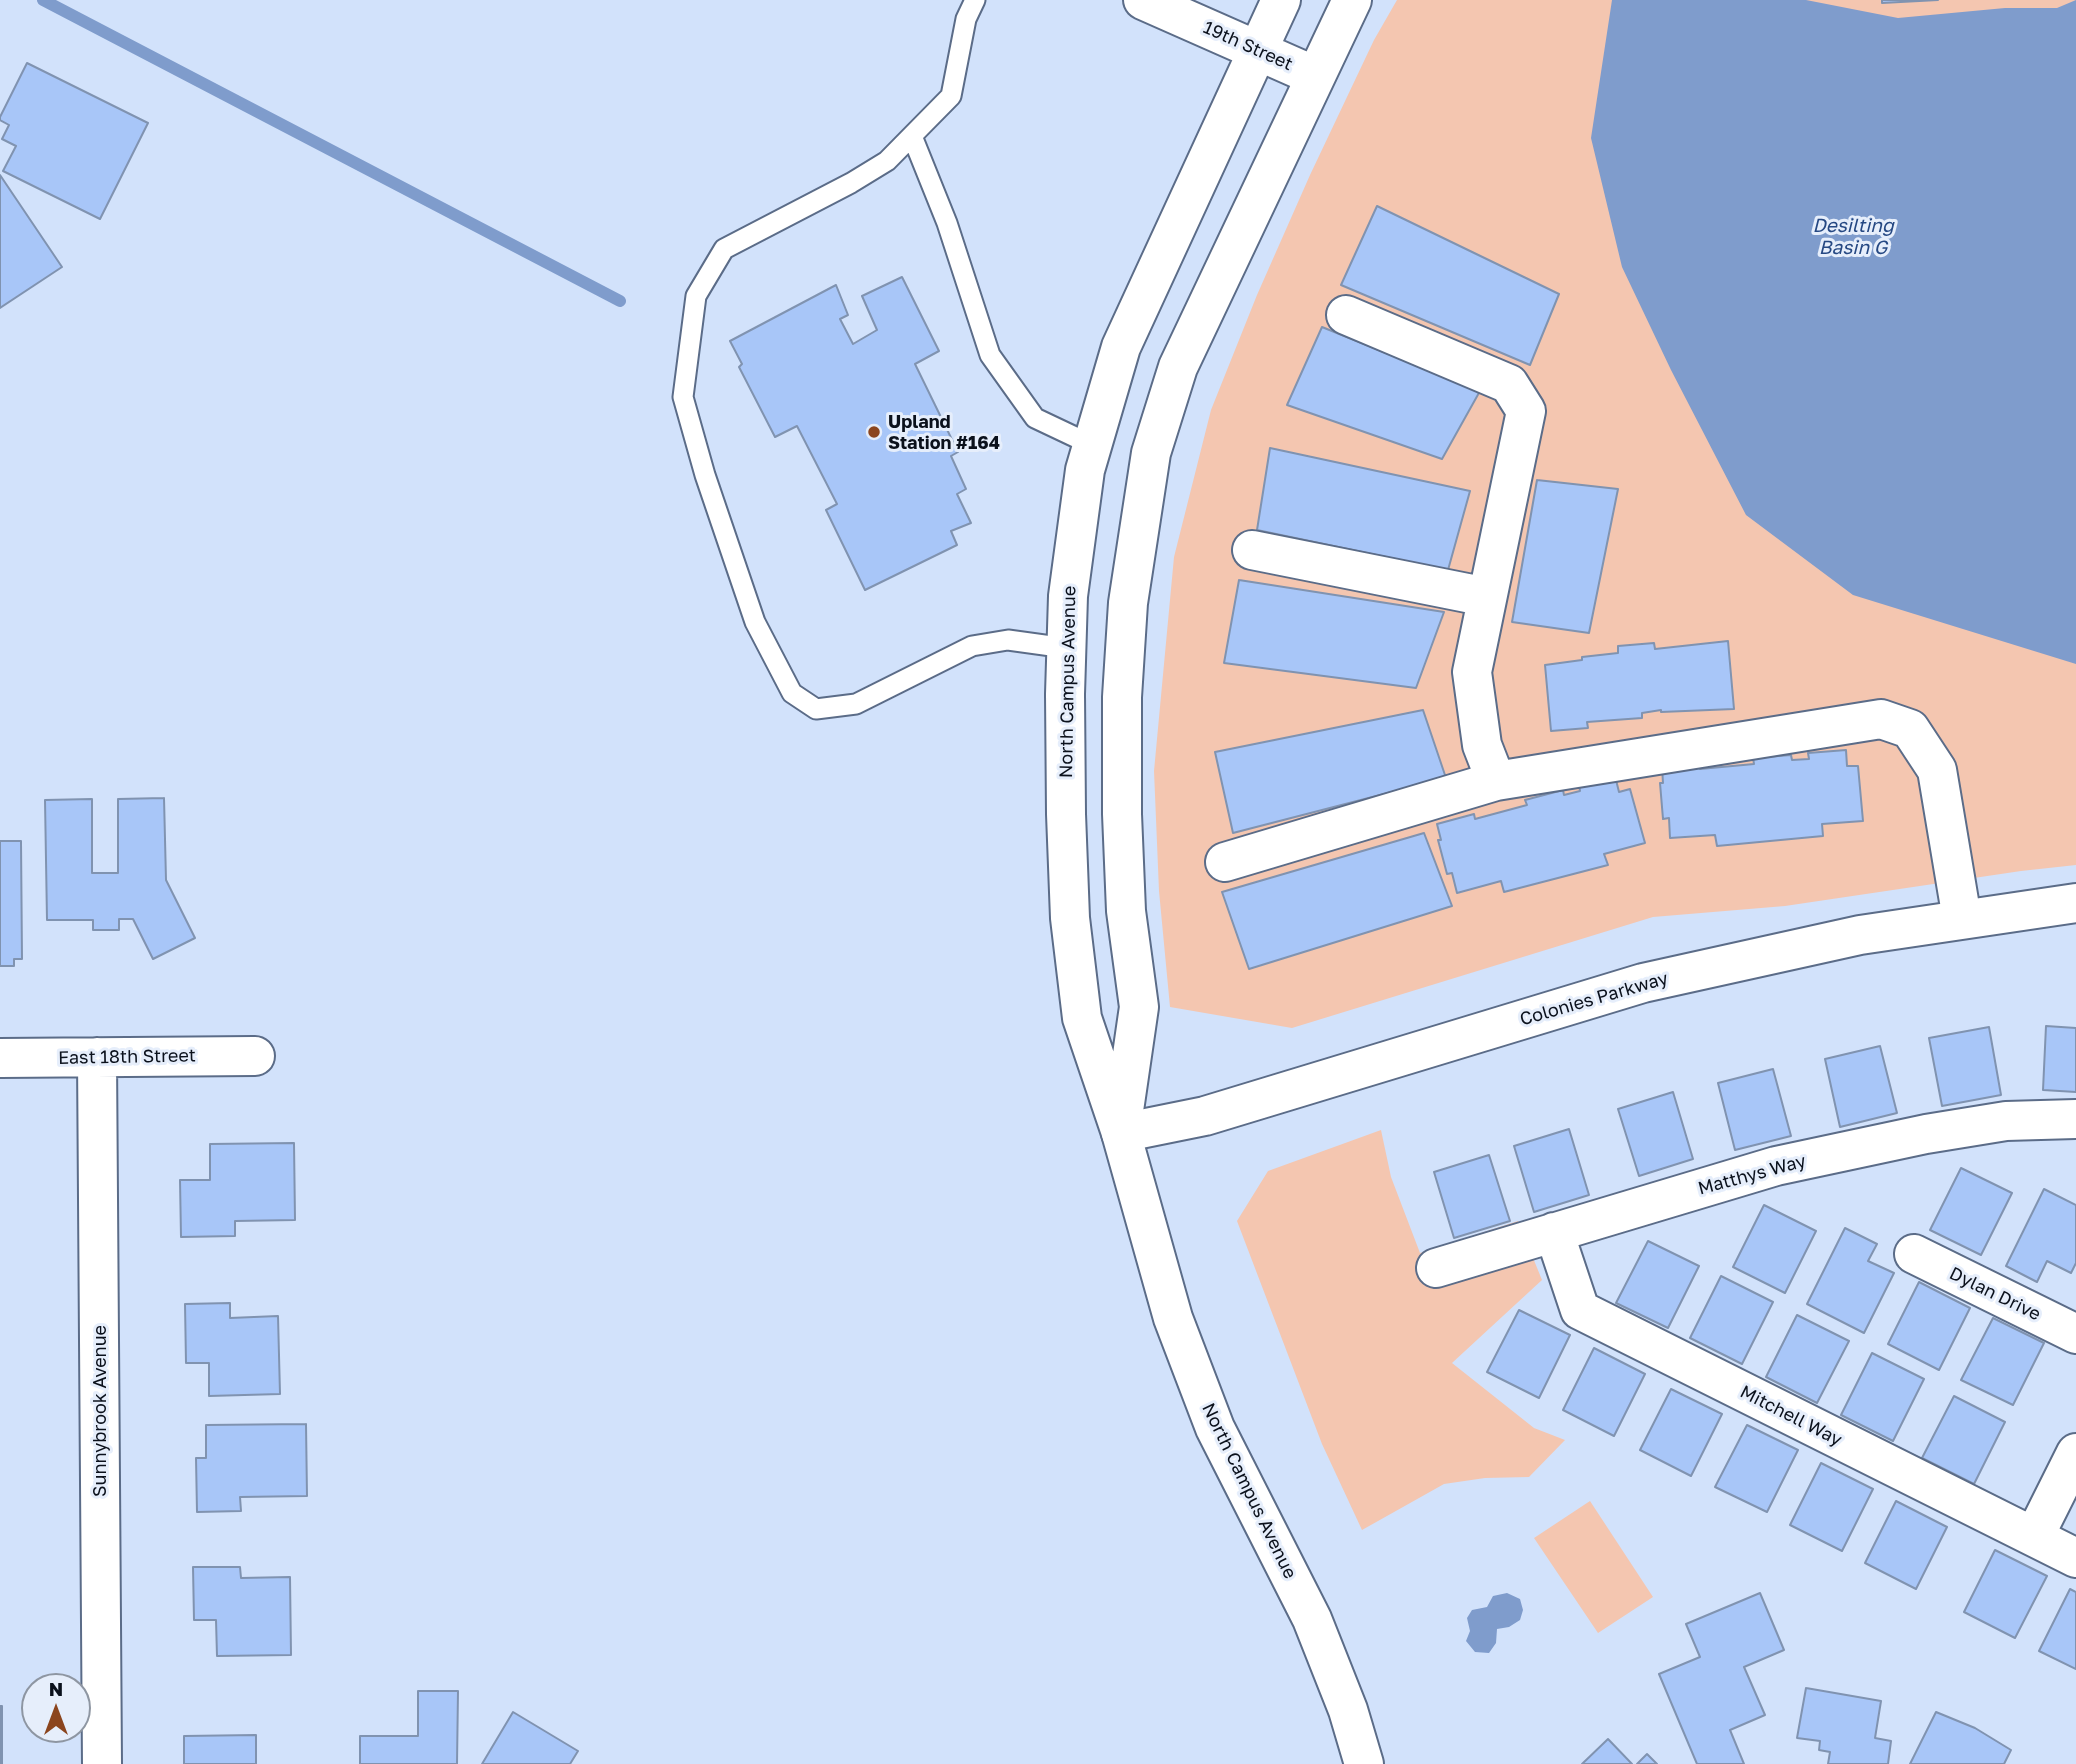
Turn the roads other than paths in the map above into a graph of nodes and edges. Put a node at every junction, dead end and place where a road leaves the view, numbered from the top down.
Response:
1 (975, 0) edge
2 (1143, 0) edge
3 (1282, 0) edge
4 (1352, 0) edge
5 (1257, 50) junction
6 (1315, 76) junction
7 (912, 136) junction
8 (1346, 315) dead end
9 (1093, 445) junction
10 (1251, 550) dead end
11 (1488, 597) junction
12 (1066, 648) junction
13 (1496, 781) junction
14 (1225, 862) dead end
15 (2076, 903) edge
16 (1962, 919) junction
17 (255, 1056) dead end
18 (0, 1058) edge
19 (97, 1058) junction
20 (2076, 1119) edge
21 (1121, 1133) junction
22 (1554, 1232) junction
23 (1914, 1254) dead end
24 (1436, 1268) dead end
25 (2076, 1334) edge
26 (2076, 1452) edge
27 (2034, 1537) junction
28 (2076, 1558) edge
29 (102, 1764) edge
30 (1364, 1764) edge

1 - 7 lane
2 - 5 street, 19th Street
3 - 5 street, North Campus Avenue
4 - 6 street, North Campus Avenue
5 - 6 street, 19th Street
5 - 9 street, North Campus Avenue
6 - 21 street, North Campus Avenue
7 - 9 lane
7 - 12 lane
8 - 11 street
9 - 12 street, North Campus Avenue
10 - 11 street
11 - 13 street
12 - 21 street, North Campus Avenue
13 - 14 street
13 - 16 street
15 - 16 street, Colonies Parkway
16 - 21 street, Colonies Parkway
17 - 19 street, East 18th Street
18 - 19 street, East 18th Street
19 - 29 street, Sunnybrook Avenue
20 - 22 street, Matthys Way
21 - 30 street, North Campus Avenue
22 - 24 street, Matthys Way
22 - 27 street, Mitchell Way
23 - 25 street, Dylan Drive
26 - 27 street
27 - 28 street, Mitchell Way

